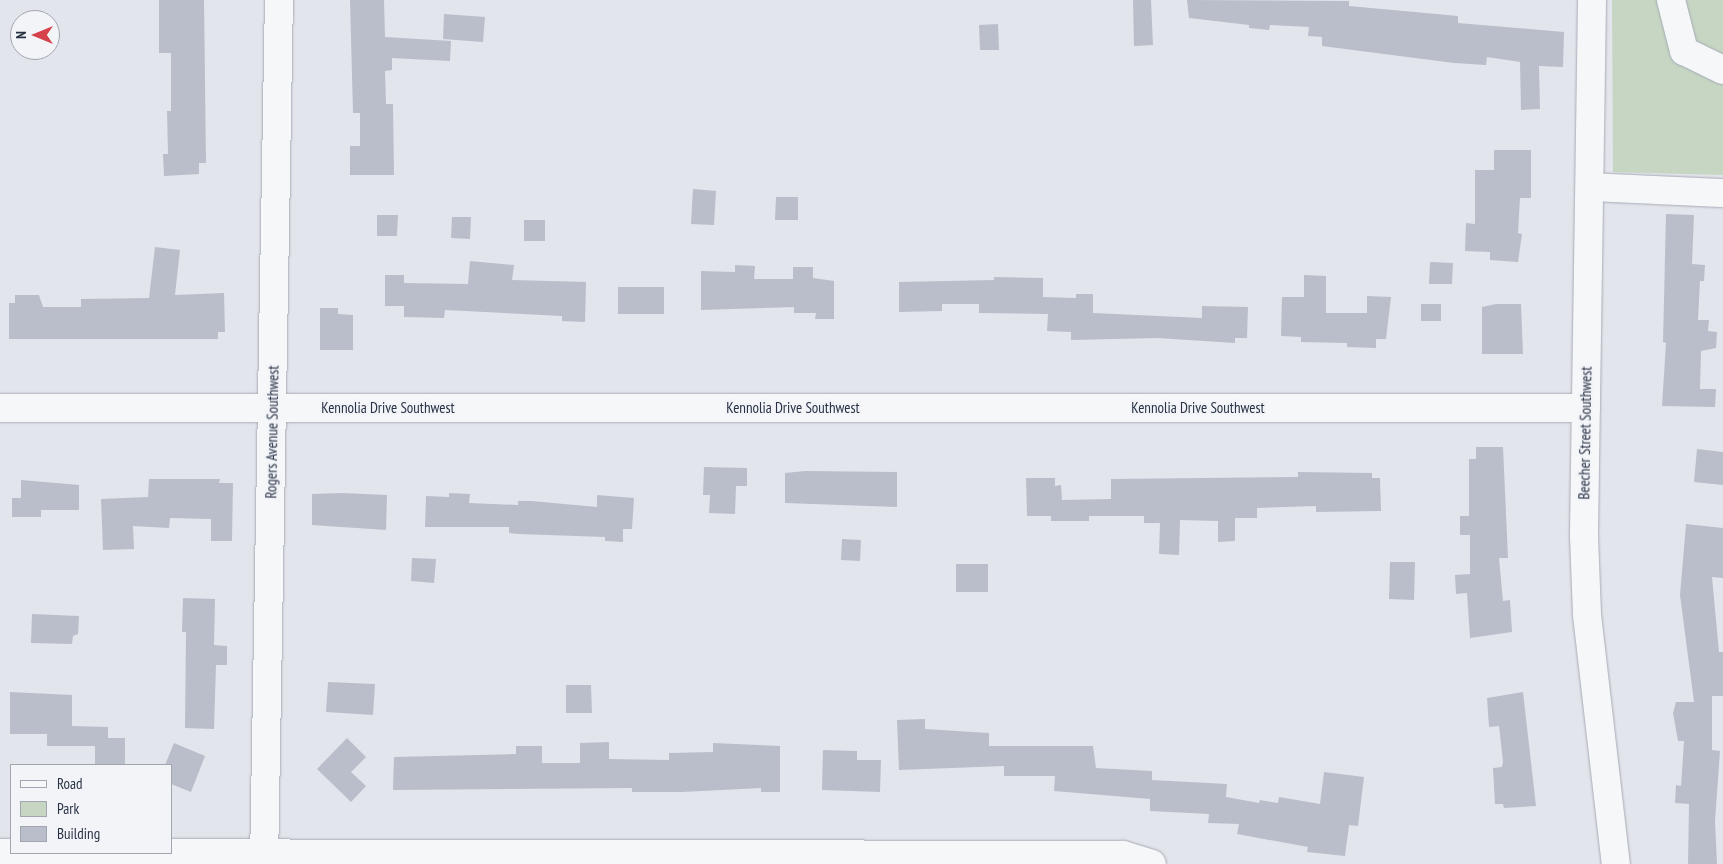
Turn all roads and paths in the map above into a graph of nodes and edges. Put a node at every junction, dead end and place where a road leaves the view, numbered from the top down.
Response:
1 (279, 0) edge
2 (1592, 0) edge
3 (1671, 0) edge
4 (1723, 70) edge
5 (1590, 187) junction
6 (1723, 193) edge
7 (0, 408) edge
8 (272, 408) junction
9 (1586, 408) junction
10 (44, 854) edge
11 (264, 859) edge
12 (809, 859) edge
13 (1152, 864) edge
14 (1616, 864) edge

1 - 8 street, Rogers Avenue Southwest
2 - 5 street, Beecher Street Southwest
3 - 4 street
5 - 6 street
5 - 9 street, Beecher Street Southwest
7 - 8 street, Kennolia Drive Southwest
8 - 9 street, Kennolia Drive Southwest
8 - 11 street, Rogers Avenue Southwest
9 - 14 street, Beecher Street Southwest
10 - 11 street
11 - 12 street
12 - 13 street

